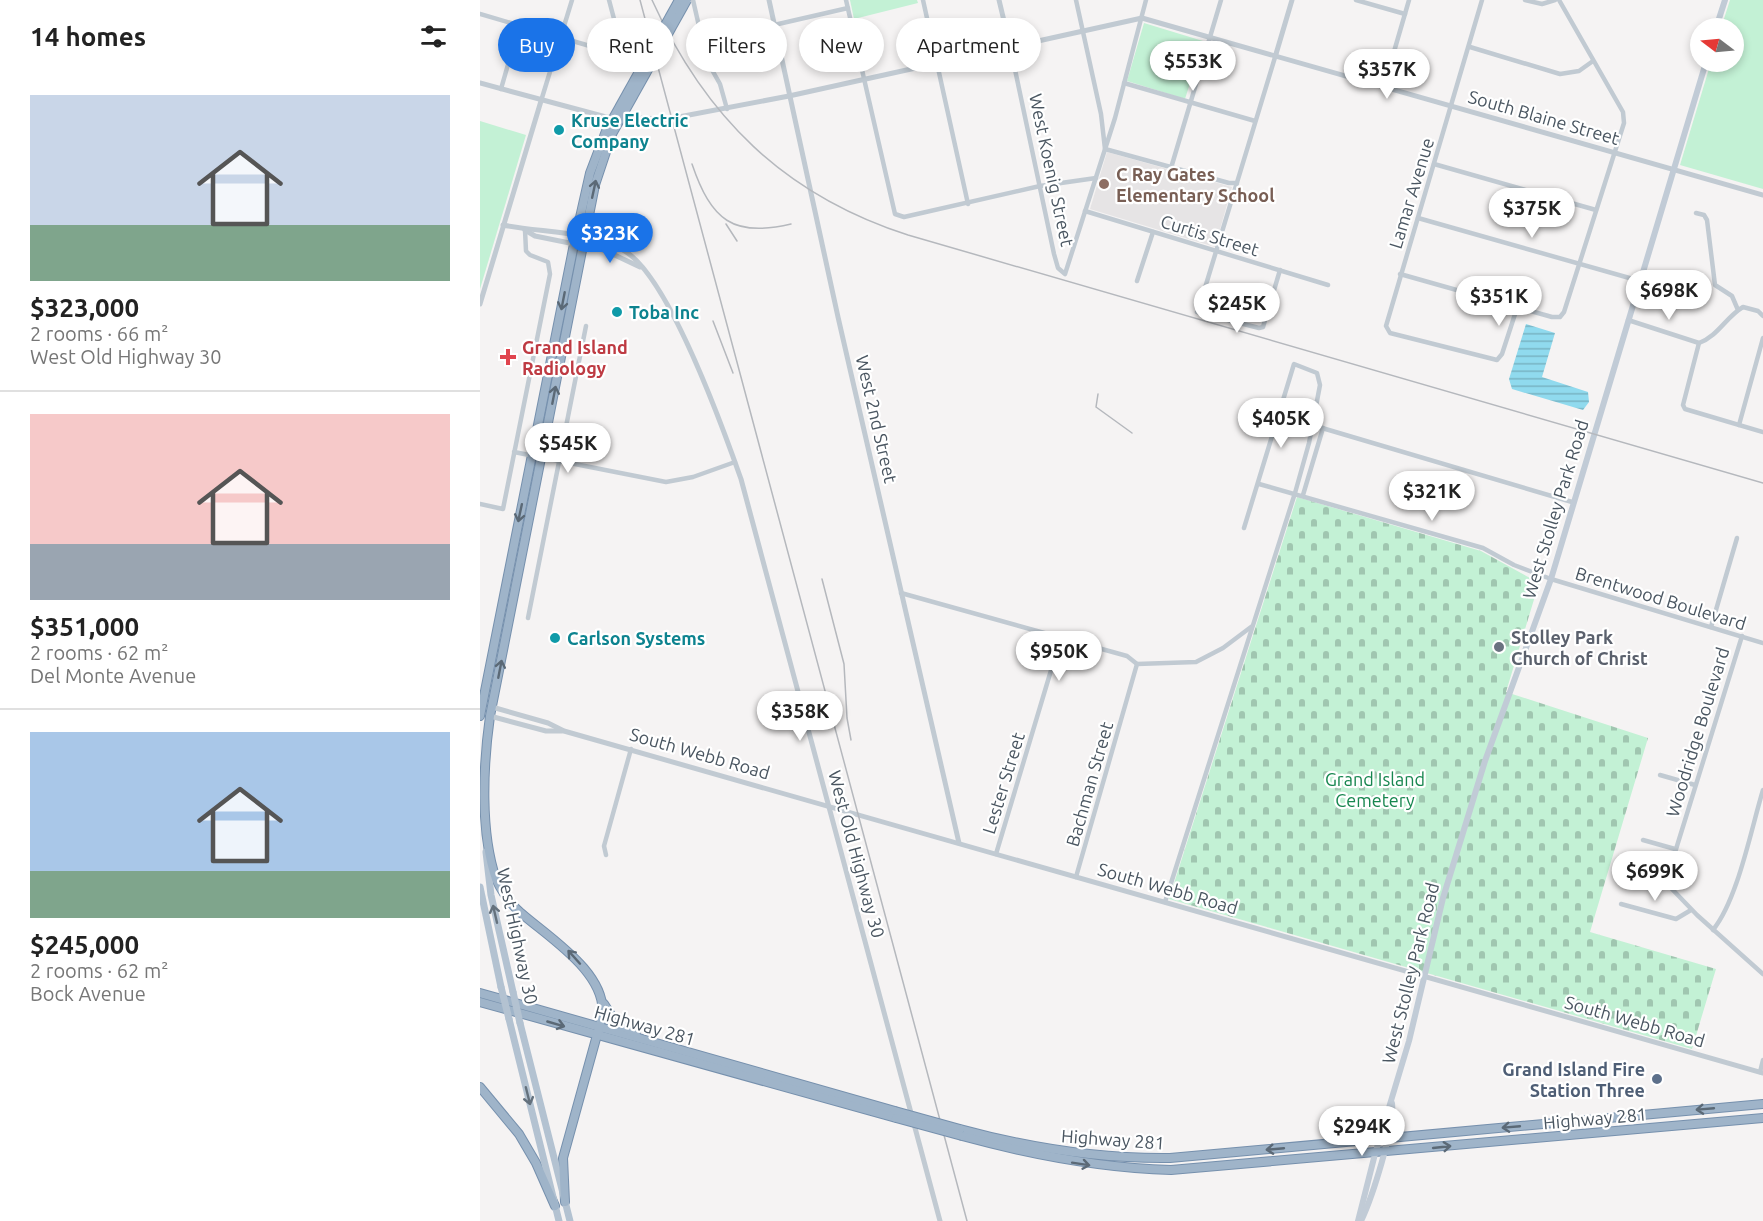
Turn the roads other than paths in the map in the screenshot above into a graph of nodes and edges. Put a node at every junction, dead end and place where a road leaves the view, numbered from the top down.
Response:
1 (572, 0) edge
2 (609, 0) edge
3 (679, 0) edge
4 (687, 0) edge
5 (693, 0) edge
6 (769, 0) edge
7 (846, 0) edge
8 (923, 0) edge
9 (999, 0) edge
10 (1076, 0) edge
11 (1146, 0) edge
12 (1221, 0) edge
13 (1292, 0) edge
14 (1356, 0) edge
15 (1409, 0) edge
16 (1482, 0) edge
17 (1525, 0) edge
18 (1557, 0) edge
19 (1725, 0) edge
20 (848, 8) junction
21 (480, 14) edge
22 (1405, 14) junction
23 (566, 18) edge
24 (773, 18) edge
25 (927, 18) edge
26 (1003, 18) edge
27 (1142, 18) junction
28 (1719, 18) edge
29 (498, 20) edge
30 (787, 22) edge
31 (1083, 31) junction
32 (1210, 36) junction
33 (1041, 40) edge
34 (575, 42) edge
35 (1470, 47) junction
36 (1276, 54) junction
37 (1593, 61) junction
38 (506, 72) edge
39 (550, 72) edge
40 (784, 72) edge
41 (896, 72) edge
42 (939, 72) edge
43 (1016, 72) edge
44 (1703, 72) edge
45 (863, 79) junction
46 (480, 82) edge
47 (1124, 83) junction
48 (1384, 86) junction
49 (501, 88) junction
50 (789, 96) junction
51 (541, 100) junction
52 (1190, 102) junction
53 (1452, 106) junction
54 (727, 109) junction
55 (1101, 114) junction
56 (1115, 118) junction
57 (1255, 122) junction
58 (609, 132) junction
59 (1105, 149) junction
60 (1615, 153) junction
61 (1434, 164) junction
62 (1171, 168) junction
63 (1674, 170) junction
64 (1096, 178) junction
65 (1237, 183) junction
66 (1040, 186) junction
67 (1763, 195) edge
68 (968, 204) junction
69 (1596, 210) junction
70 (1085, 211) junction
71 (1696, 213) dead end
72 (1418, 218) junction
73 (503, 225) junction
74 (525, 230) junction
75 (1153, 232) junction
76 (575, 240) junction
77 (584, 242) junction
78 (1216, 250) junction
79 (1579, 264) junction
80 (1280, 270) junction
81 (1400, 274) junction
82 (1137, 281) dead end
83 (1640, 281) junction
84 (1328, 285) dead end
85 (1201, 301) dead end
86 (480, 304) edge
87 (1517, 308) junction
88 (1738, 310) junction
89 (1197, 312) dead end
90 (1763, 316) edge
91 (1628, 320) junction
92 (586, 326) dead end
93 (1763, 338) edge
94 (1699, 344) junction
95 (1312, 425) junction
96 (1739, 425) junction
97 (1323, 428) junction
98 (1763, 432) edge
99 (514, 452) junction
100 (532, 456) junction
101 (542, 458) junction
102 (560, 461) junction
103 (735, 462) junction
104 (1259, 484) junction
105 (1295, 493) junction
106 (1303, 495) junction
107 (1572, 502) junction
108 (480, 504) edge
109 (1244, 528) dead end
110 (1737, 538) dead end
111 (1551, 579) junction
112 (901, 593) junction
113 (528, 618) dead end
114 (1253, 626) junction
115 (1711, 627) junction
116 (1742, 636) junction
117 (1061, 637) junction
118 (1763, 643) edge
119 (1137, 664) junction
120 (481, 710) edge
121 (491, 711) junction
122 (631, 749) junction
123 (1660, 775) dead end
124 (1695, 786) junction
125 (1763, 790) edge
126 (829, 806) junction
127 (1643, 840) dead end
128 (958, 843) junction
129 (1675, 849) junction
130 (486, 852) junction
131 (996, 854) junction
132 (606, 855) dead end
133 (1076, 877) junction
134 (480, 887) edge
135 (1164, 902) junction
136 (1621, 904) dead end
137 (1691, 910) junction
138 (1713, 930) junction
139 (1763, 974) edge
140 (1423, 977) junction
141 (480, 993) edge
142 (602, 1001) junction
143 (480, 1002) edge
144 (598, 1032) junction
145 (656, 1044) junction
146 (1763, 1060) edge
147 (1761, 1073) edge
148 (480, 1088) edge
149 (1763, 1104) edge
150 (896, 1115) junction
151 (1763, 1118) edge
152 (961, 1132) junction
153 (1383, 1139) junction
154 (1379, 1153) junction
155 (565, 1202) junction
156 (555, 1206) junction
157 (559, 1221) edge
158 (570, 1221) edge
159 (940, 1221) edge
160 (1360, 1221) edge

1 - 23 street
2 - 34 street
3 - 58 highway, West Highway 30, bridge
4 - 58 highway, West Highway 30, bridge
5 - 54 street
6 - 24 street, West 2nd Street
7 - 20 street
8 - 25 street
9 - 26 street, West Koenig Street
10 - 31 street
11 - 27 street
12 - 32 street
13 - 36 street
14 - 22 street
15 - 22 street
16 - 35 street, Lamar Avenue
17 - 18 street
18 - 37 street
19 - 28 main road
20 - 30 street
20 - 45 street
21 - 29 street
22 - 48 street
27 - 31 street, South Blaine Street
27 - 32 street, South Blaine Street
27 - 47 street
31 - 33 street, South Blaine Street
31 - 55 street
32 - 36 street, South Blaine Street
32 - 52 street
35 - 37 street
35 - 53 street, Lamar Avenue
36 - 48 street, South Blaine Street
36 - 57 street
37 - 60 street
38 - 49 street
39 - 51 street
40 - 50 street, West 2nd Street
41 - 45 street, South Blaine Street
42 - 68 street
43 - 66 street, West Koenig Street
44 - 63 main road, West Stolley Park Road
45 - 50 street, South Blaine Street
45 - 68 street
46 - 49 street, South Blaine Street
47 - 52 street
47 - 56 street
48 - 53 street, South Blaine Street
49 - 51 street, South Blaine Street
50 - 54 street, South Blaine Street
50 - 112 street, West 2nd Street
51 - 54 street, South Blaine Street
51 - 73 street
52 - 57 street
52 - 62 street
53 - 60 street, South Blaine Street
53 - 61 street, Lamar Avenue
55 - 56 street
55 - 59 street
56 - 59 street
57 - 65 street
58 - 76 highway, West Highway 30
77 -> 58 highway, West Highway 30
59 - 62 street
59 - 64 street
60 - 63 street, South Blaine Street
60 - 69 street
61 - 69 street
61 - 72 street, Lamar Avenue
62 - 65 street
63 - 67 street, South Blaine Street
63 - 83 main road, West Stolley Park Road
64 - 66 street
64 - 70 street
65 - 78 street
66 - 68 street
66 - 70 street, West Koenig Street
69 - 79 street
70 - 75 street, Curtis Street
71 - 88 street
72 - 79 street
72 - 81 street, Lamar Avenue
73 - 74 street, West Old Highway 30
73 - 86 street
74 - 76 street, West Old Highway 30
74 - 99 street
75 - 78 street, Curtis Street
75 - 82 street
76 - 77 street, West Old Highway 30
76 -> 100 highway, West Highway 30
101 -> 77 highway, West Highway 30
77 - 103 street, West Old Highway 30
78 - 80 street, Curtis Street
78 - 85 street
79 - 83 street
79 - 87 street
80 - 84 street, Curtis Street
80 - 89 street
81 - 87 street
81 - 87 street, Lamar Avenue
83 - 91 main road, West Stolley Park Road
88 - 90 street
88 - 94 street
91 - 94 street
91 - 107 main road, West Stolley Park Road
92 - 102 street
93 - 96 street
94 - 96 street
95 - 97 street
95 - 104 street
95 - 105 street
96 - 98 street
97 - 106 street
97 - 107 street
99 - 100 street
99 - 108 street
100 - 101 street
100 -> 120 highway, West Highway 30
101 - 102 street
121 -> 101 highway, West Highway 30
102 - 103 street
102 - 113 street
103 - 126 street, West Old Highway 30
104 - 105 street, Brentwood Boulevard
104 - 109 street
105 - 106 street, Brentwood Boulevard
105 - 114 street
106 - 111 street, Brentwood Boulevard
107 - 111 main road, West Stolley Park Road
110 - 115 street
111 - 115 street, Brentwood Boulevard
111 - 140 main road, West Stolley Park Road
112 - 117 street
112 - 128 street, West 2nd Street
114 - 119 street
114 - 135 street
115 - 116 street, Brentwood Boulevard
116 - 118 street, Brentwood Boulevard
116 - 124 street, Woodridge Boulevard
117 - 119 street
117 - 131 street, Lester Street
119 - 133 street, Bachman Street
120 - 121 main road, South Webb Road
121 - 122 street, South Webb Road
121 - 130 highway, West Highway 30
122 - 126 street, South Webb Road
122 - 132 street
123 - 124 street
124 - 129 street, Woodridge Boulevard
125 - 138 street
126 - 128 street, South Webb Road
126 - 159 street, West Old Highway 30
127 - 129 street
128 - 131 street, South Webb Road
129 - 137 street, Woodridge Boulevard
142 -> 130 highway
155 -> 130 main road, West Highway 30, bridge
131 - 133 street, South Webb Road
133 - 135 street, South Webb Road
134 -> 156 main road, West Highway 30, bridge
135 - 140 street, South Webb Road
136 - 137 street
137 - 138 street, Woodridge Boulevard
138 - 139 street, Woodridge Boulevard
140 - 147 street, South Webb Road
140 - 153 main road, West Stolley Park Road
141 - 144 highway, Highway 281
142 - 144 highway
142 - 145 highway
143 -> 144 highway, Highway 281
144 - 145 highway, Highway 281
144 - 150 highway, Highway 281
144 - 155 highway
145 - 150 highway, Highway 281
146 - 147 street
148 - 156 highway
149 -> 153 highway, Highway 281
150 - 152 highway, Highway 281, bridge
154 -> 151 highway, Highway 281
153 -> 152 highway, Highway 281
152 -> 154 highway, Highway 281
153 - 154 main road, West Stolley Park Road
154 - 160 main road, West Stolley Park Road
155 - 158 main road, West Highway 30
156 - 157 main road, West Highway 30

